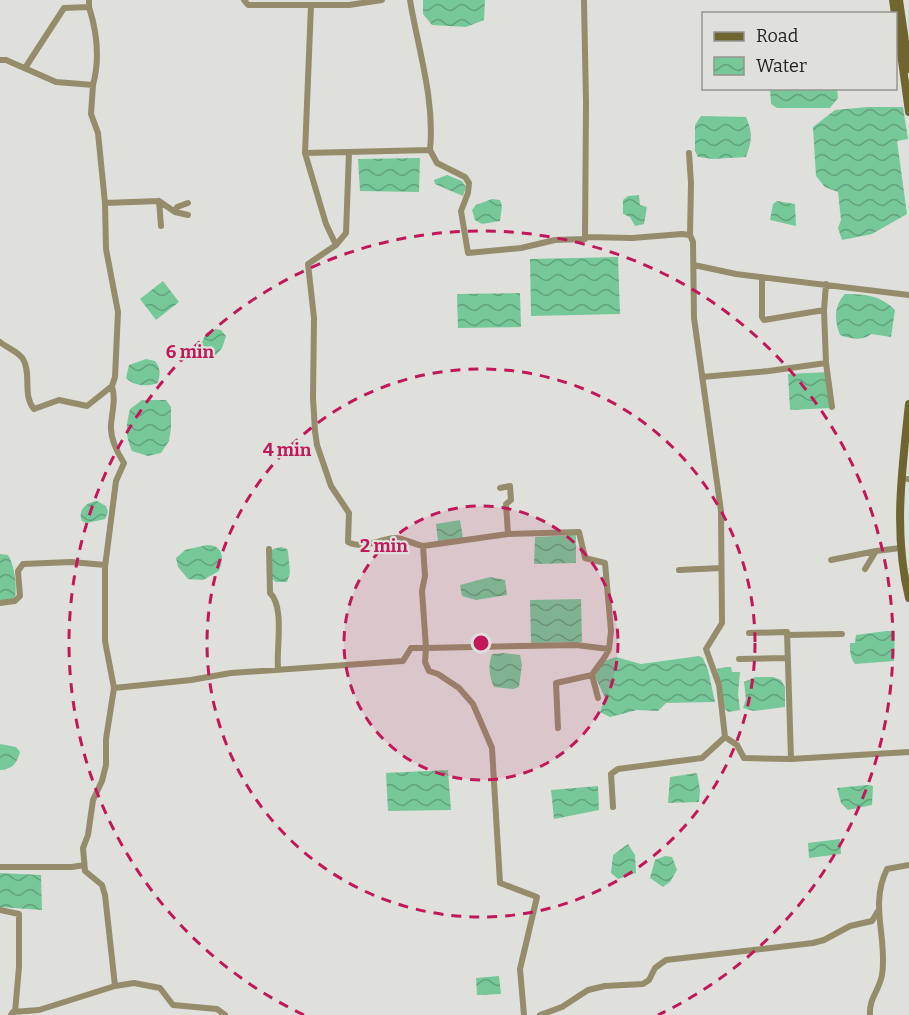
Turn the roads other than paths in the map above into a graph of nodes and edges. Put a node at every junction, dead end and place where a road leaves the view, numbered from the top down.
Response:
1 (244, 0) edge
2 (382, 0) edge
3 (410, 0) edge
4 (584, 0) edge
5 (899, 0) edge
6 (89, 4) edge
7 (311, 5) junction
8 (897, 29) edge
9 (0, 60) edge
10 (25, 68) junction
11 (909, 69) edge
12 (93, 85) junction
13 (909, 112) edge
14 (430, 150) junction
15 (349, 152) junction
16 (305, 153) junction
17 (689, 153) dead end
18 (159, 201) junction
19 (105, 203) junction
20 (188, 203) dead end
21 (175, 212) junction
22 (188, 214) dead end
23 (161, 226) dead end
24 (690, 235) junction
25 (585, 239) junction
26 (336, 245) junction
27 (694, 265) junction
28 (762, 277) junction
29 (826, 284) junction
30 (909, 295) edge
31 (824, 310) junction
32 (0, 342) edge
33 (826, 363) junction
34 (702, 377) junction
35 (112, 386) junction
36 (909, 404) edge
37 (832, 406) dead end
38 (909, 458) edge
39 (908, 479) edge
40 (500, 488) dead end
41 (508, 534) junction
42 (423, 546) junction
43 (905, 548) edge
44 (269, 549) dead end
45 (876, 551) junction
46 (831, 560) dead end
47 (105, 565) junction
48 (721, 568) junction
49 (865, 569) dead end
50 (679, 570) dead end
51 (909, 574) edge
52 (909, 598) edge
53 (0, 603) edge
54 (749, 633) dead end
55 (842, 634) dead end
56 (787, 635) junction
57 (426, 648) junction
58 (609, 648) junction
59 (788, 658) junction
60 (739, 659) dead end
61 (278, 669) junction
62 (592, 675) junction
63 (114, 688) junction
64 (598, 698) dead end
65 (558, 728) dead end
66 (725, 736) junction
67 (909, 752) edge
68 (791, 759) junction
69 (613, 807) dead end
70 (84, 865) junction
71 (909, 865) edge
72 (0, 867) edge
73 (0, 910) edge
74 (878, 911) junction
75 (115, 986) junction
76 (13, 1013) edge
77 (225, 1015) edge
78 (524, 1015) edge
79 (540, 1015) edge
80 (870, 1015) edge

1 - 7 street
2 - 7 street
3 - 14 street
4 - 25 street
5 - 11 main road
6 - 10 street
6 - 12 street
7 - 16 street
8 - 13 main road
9 - 10 street
10 - 12 street
12 - 19 street
14 - 15 street
14 - 25 street
15 - 16 street
15 - 26 street
16 - 26 street
17 - 24 street
18 - 19 street
18 - 21 street
18 - 23 street
19 - 35 street
20 - 21 street
21 - 22 street
24 - 25 street
24 - 27 street
26 - 42 street
27 - 28 street
27 - 34 street
28 - 29 street
28 - 31 street
29 - 30 street
29 - 31 street
31 - 33 street
32 - 35 street
33 - 34 street
33 - 37 street
34 - 48 street
35 - 47 street
36 - 43 main road
38 - 39 main road
39 - 43 main road
40 - 41 street
41 - 42 street
41 - 58 street
42 - 57 street
43 - 45 street
43 - 51 main road
43 - 52 main road
44 - 61 street
45 - 46 street
45 - 49 street
47 - 53 street
47 - 63 street
48 - 50 street
48 - 66 street
54 - 56 street
55 - 56 street
56 - 59 street
57 - 58 street
57 - 61 street
57 - 78 street
58 - 62 street
59 - 60 street
59 - 68 street
61 - 63 street
62 - 64 street
62 - 65 street
63 - 70 street
66 - 68 street
66 - 69 street
67 - 68 street
70 - 72 street
70 - 75 street
71 - 74 street
73 - 76 street
74 - 79 street
74 - 80 street
75 - 76 street
75 - 77 street

